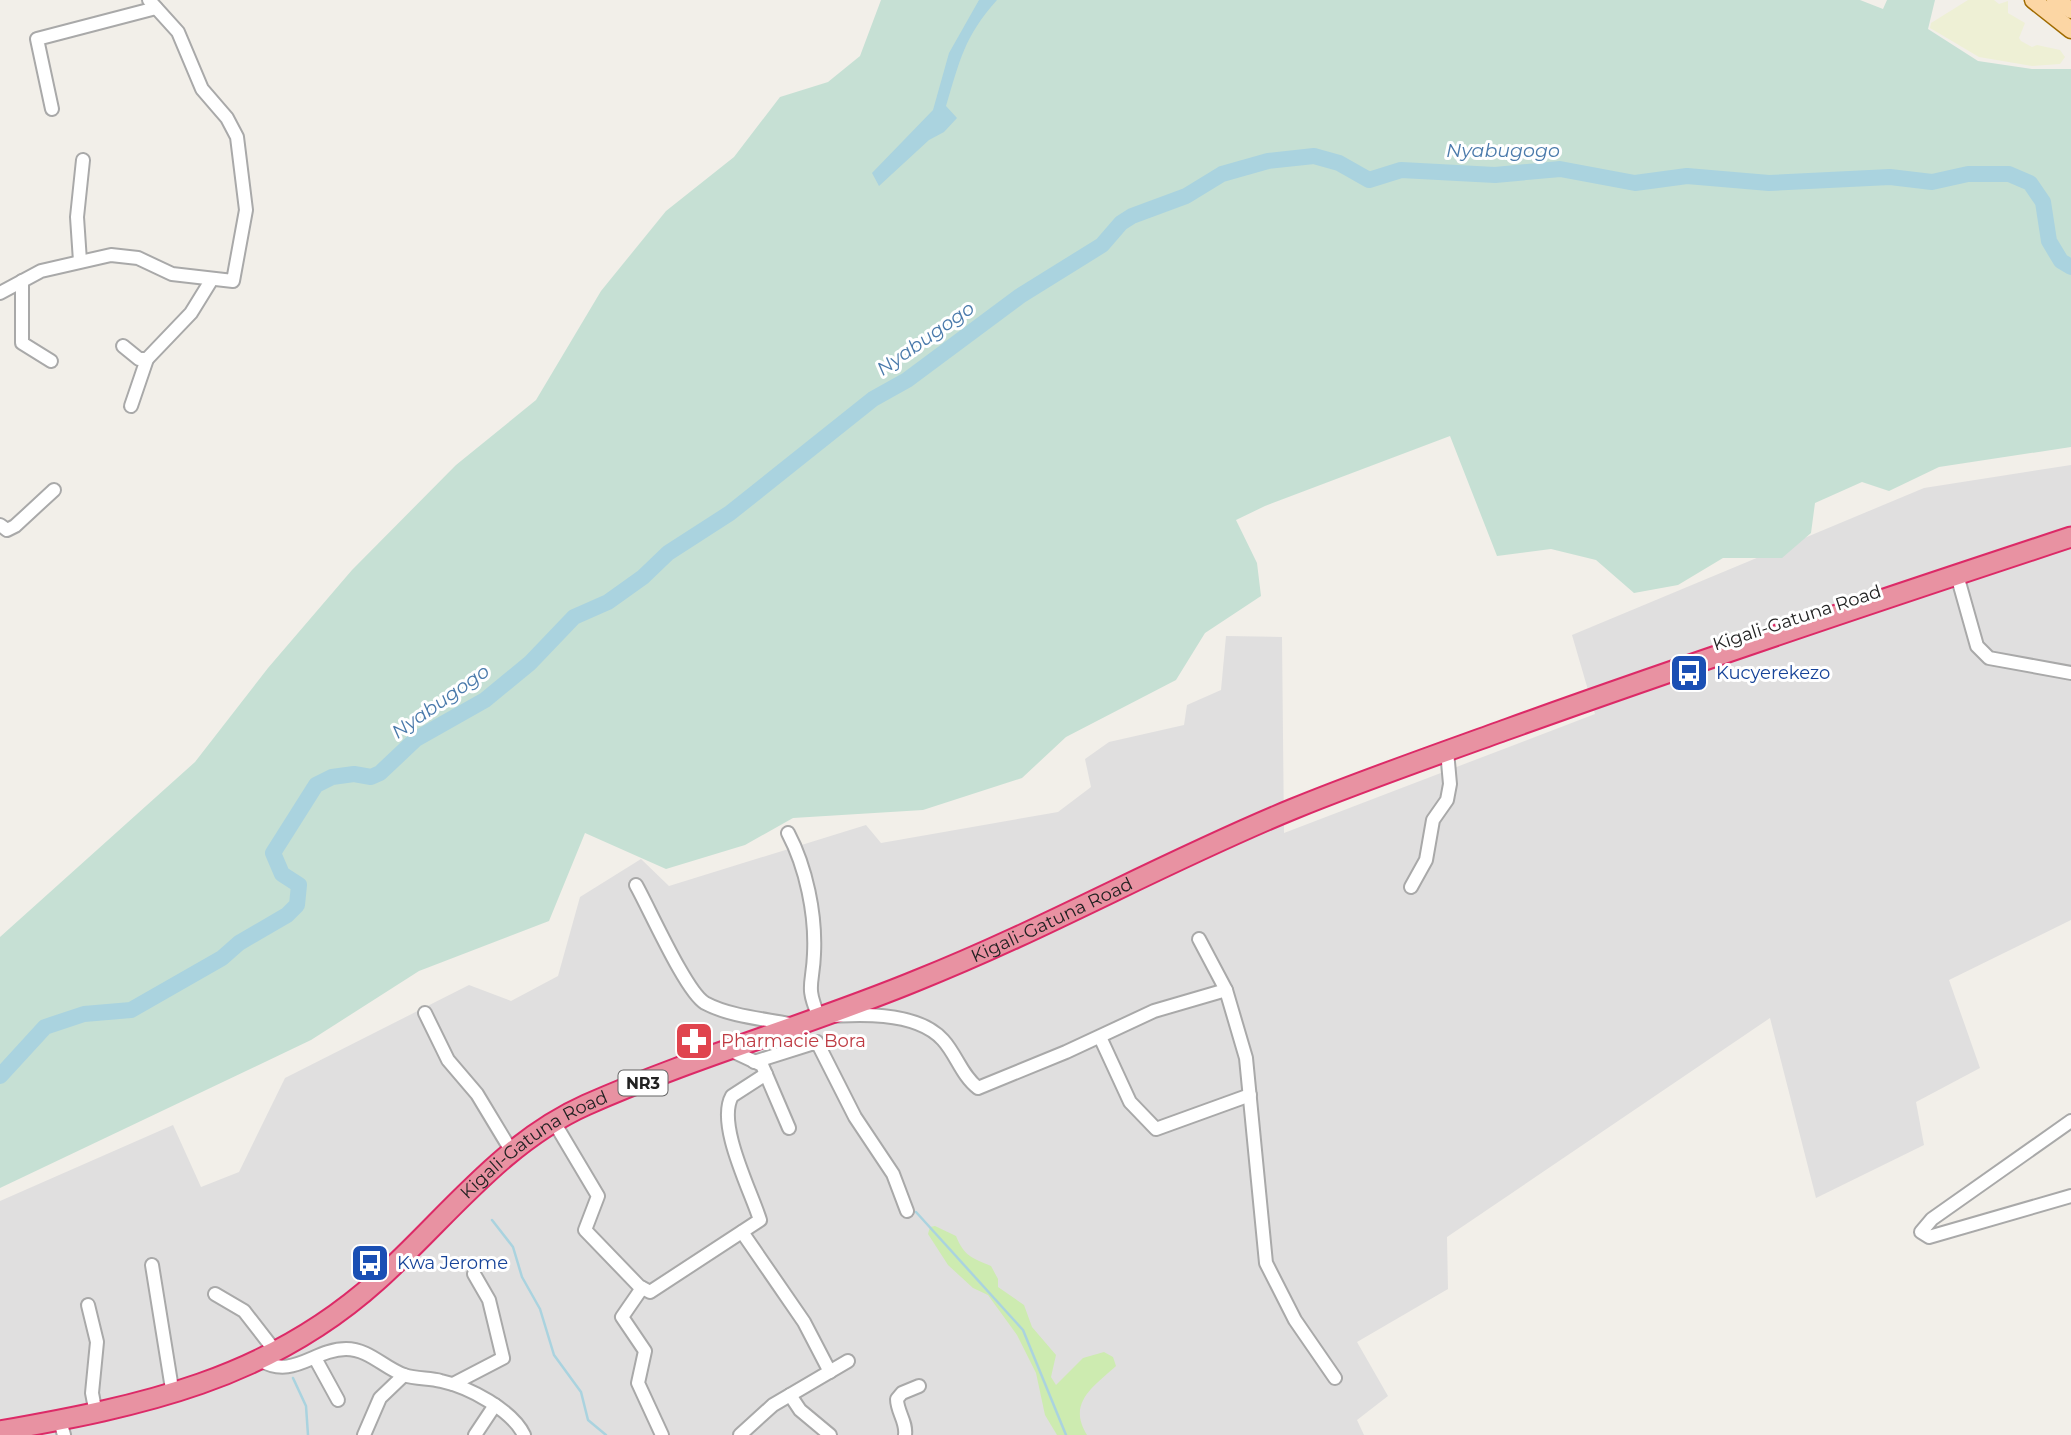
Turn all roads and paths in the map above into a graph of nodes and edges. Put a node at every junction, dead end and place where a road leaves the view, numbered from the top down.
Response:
1 (2033, 0) edge
2 (2055, 0) edge
3 (152, 4) edge
4 (2071, 10) edge
5 (2071, 30) edge
6 (52, 109) dead end
7 (83, 160) dead end
8 (80, 261) junction
9 (212, 279) junction
10 (22, 281) junction
11 (0, 293) edge
12 (123, 346) dead end
13 (147, 359) junction
14 (51, 361) dead end
15 (131, 406) dead end
16 (54, 490) dead end
17 (0, 525) edge
18 (2071, 530) edge
19 (2071, 537) edge
20 (1957, 575) junction
21 (2071, 673) edge
22 (1447, 751) junction
23 (1332, 794) junction
24 (788, 833) dead end
25 (636, 885) dead end
26 (1411, 887) dead end
27 (1199, 939) dead end
28 (1226, 990) junction
29 (425, 1013) dead end
30 (819, 1017) junction
31 (799, 1025) junction
32 (1100, 1037) junction
33 (730, 1050) junction
34 (754, 1062) junction
35 (766, 1074) junction
36 (1250, 1095) junction
37 (2071, 1121) edge
38 (554, 1122) junction
39 (789, 1128) dead end
40 (512, 1152) junction
41 (2071, 1196) edge
42 (907, 1211) dead end
43 (742, 1232) junction
44 (152, 1265) dead end
45 (474, 1274) dead end
46 (642, 1288) junction
47 (215, 1294) dead end
48 (89, 1305) dead end
49 (268, 1355) junction
50 (315, 1358) junction
51 (848, 1361) dead end
52 (830, 1372) junction
53 (404, 1375) junction
54 (1335, 1378) dead end
55 (453, 1384) junction
56 (919, 1386) dead end
57 (173, 1395) junction
58 (790, 1395) junction
59 (338, 1400) dead end
60 (495, 1405) junction
61 (96, 1414) junction
62 (62, 1428) edge
63 (37, 1430) edge
64 (0, 1431) edge
65 (364, 1435) edge
66 (475, 1435) edge
67 (524, 1435) edge
68 (662, 1435) edge
69 (740, 1435) edge
70 (830, 1435) edge
71 (905, 1435) edge

1 - 5 main road
2 - 4 main road
3 - 6 street
3 - 9 street
7 - 8 street
8 - 9 street
8 - 10 street
9 - 13 street
10 - 11 street
10 - 14 street
12 - 13 street
13 - 15 street
16 - 17 street
18 - 23 highway, Kigali-Gatuna Road / NR3
19 - 20 highway, Kigali-Gatuna Road / NR3
20 - 21 street
20 - 22 highway, Kigali-Gatuna Road / NR3
22 - 23 highway, Kigali-Gatuna Road / NR3
22 - 26 street
23 - 30 highway, Kigali-Gatuna Road / NR3
24 - 30 street
25 - 31 street
27 - 28 street
28 - 32 street
28 - 36 street
29 - 40 street
30 - 31 highway, Kigali-Gatuna Road / NR3
30 - 32 street
31 - 33 highway, Kigali-Gatuna Road / NR3
32 - 36 street
33 - 34 street
33 - 38 highway, Kigali-Gatuna Road / NR3
34 - 35 street
34 - 42 street
35 - 39 street
35 - 43 street
36 - 54 street
37 - 41 street
38 - 40 highway, Kigali-Gatuna Road / NR3
38 - 46 street
40 - 49 highway, Kigali-Gatuna Road / NR3
43 - 46 street
43 - 52 street
44 - 57 street
45 - 55 street
46 - 68 street
47 - 49 street
48 - 61 street
49 - 50 street
49 - 57 highway, Kigali-Gatuna Road / NR3
50 - 53 street
50 - 59 street
51 - 52 street
52 - 58 street
53 - 55 street
53 - 65 street
55 - 60 street
56 - 71 street
57 - 61 highway, Kigali-Gatuna Road / NR3
58 - 69 street
58 - 70 street
60 - 66 street
60 - 67 street
61 - 62 highway, Kigali-Gatuna Road / NR3
62 - 63 highway, Kigali-Gatuna Road / NR3
63 - 64 highway, Kigali-Gatuna Road / NR3

